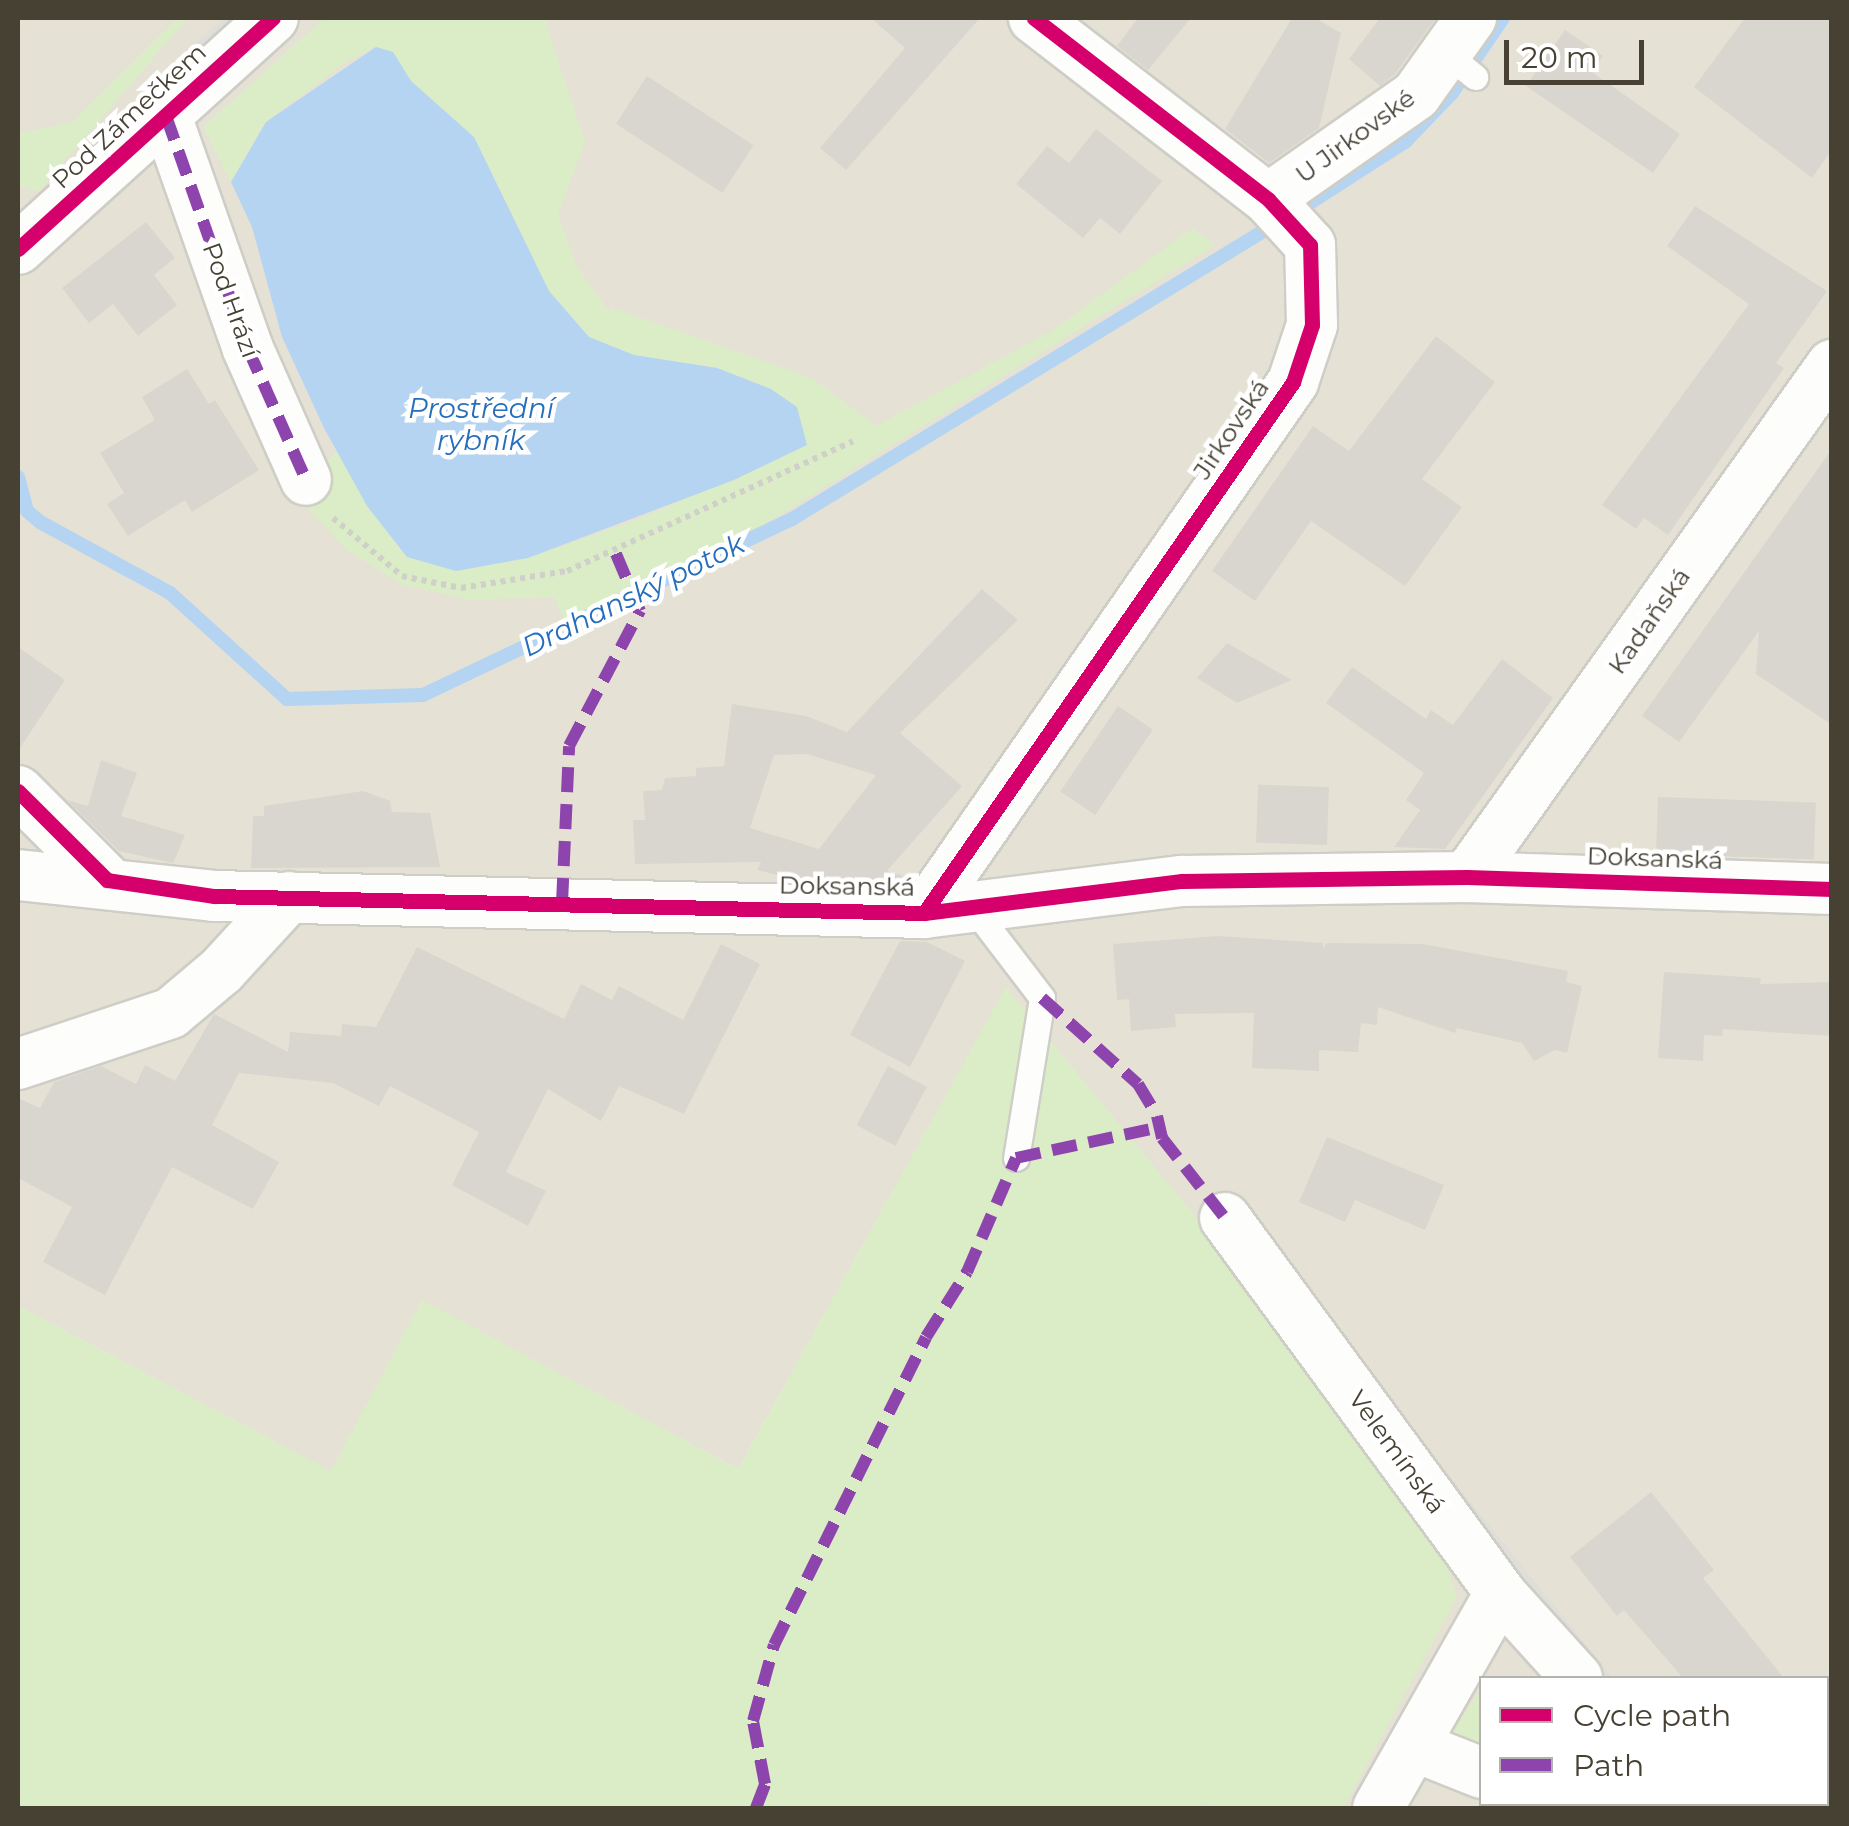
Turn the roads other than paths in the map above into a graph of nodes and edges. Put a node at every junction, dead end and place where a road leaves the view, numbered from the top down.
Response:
1 (273, 18) edge
2 (1034, 18) edge
3 (1463, 54) edge
4 (166, 116) junction
5 (1268, 199) junction
6 (18, 249) edge
7 (1832, 365) edge
8 (306, 480) road end
9 (18, 791) edge
10 (18, 875) edge
11 (1467, 878) junction
12 (107, 880) junction
13 (1832, 889) edge
14 (289, 897) junction
15 (947, 909) junction
16 (18, 1064) edge
17 (1016, 1158) dead end
18 (1225, 1218) dead end
19 (1500, 1592) junction
20 (1575, 1676) edge
21 (1414, 1746) junction
22 (1479, 1772) edge
23 (1378, 1808) edge

1 - 4 street, Pod Zámečkem
2 - 5 street, Jirkovská
3 - 5 street, U Jirkovské
4 - 6 street, Pod Zámečkem
4 - 8 street, Pod Hrází
5 - 15 street, Jirkovská
7 - 11 street, Kadaňská
9 - 12 street
10 - 12 street, Doksanská
11 - 13 street, Doksanská
11 - 15 street, Doksanská
12 - 14 street, Doksanská
14 - 15 street, Doksanská
14 - 16 street
15 - 17 lane
18 - 19 street, Velemínská
19 - 20 street, Velemínská
19 - 21 street
21 - 22 street
21 - 23 street

